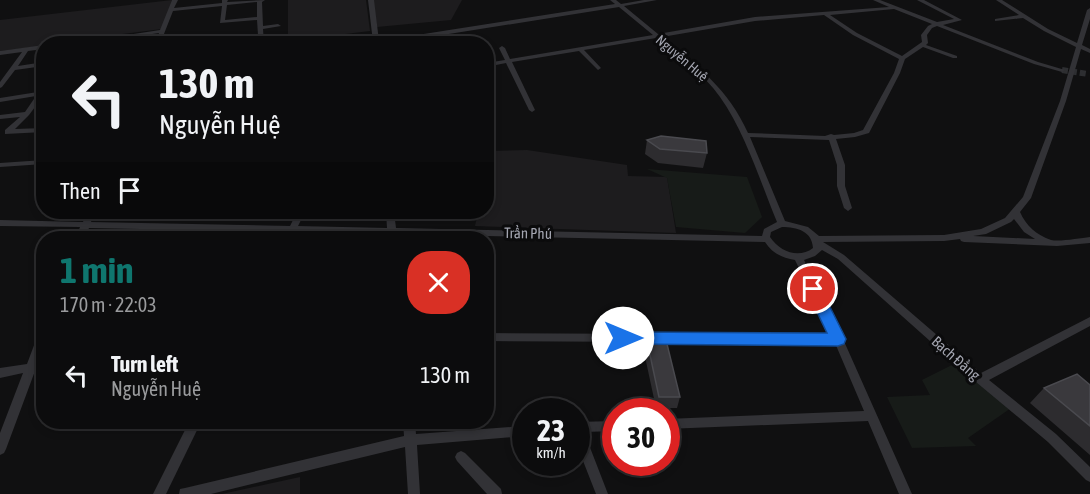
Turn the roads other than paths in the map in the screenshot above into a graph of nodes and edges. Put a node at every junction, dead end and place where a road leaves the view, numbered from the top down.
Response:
1 (175, 0) edge
2 (260, 0) edge
3 (371, 0) edge
4 (613, 0) edge
5 (654, 0) edge
6 (876, 0) edge
7 (920, 0) edge
8 (999, 0) edge
9 (225, 2) edge
10 (620, 5) junction
11 (892, 8) junction
12 (171, 10) junction
13 (1090, 10) edge
14 (824, 13) junction
15 (1024, 16) junction
16 (259, 18) junction
17 (997, 20) dead end
18 (937, 24) junction
19 (278, 26) dead end
20 (260, 28) junction
21 (162, 31) junction
22 (127, 36) edge
23 (160, 36) edge
24 (260, 36) edge
25 (374, 36) edge
26 (420, 36) edge
27 (656, 36) junction
28 (922, 45) junction
29 (1079, 46) junction
30 (36, 48) edge
31 (502, 48) dead end
32 (580, 49) junction
33 (26, 50) junction
34 (1090, 51) edge
35 (0, 53) edge
36 (955, 57) dead end
37 (902, 58) junction
38 (510, 61) junction
39 (494, 64) edge
40 (36, 65) edge
41 (15, 68) junction
42 (598, 68) dead end
43 (1062, 70) tunnel mouth
44 (0, 86) edge
45 (36, 94) edge
46 (0, 100) edge
47 (36, 101) edge
48 (532, 110) dead end
49 (27, 114) junction
50 (0, 117) edge
51 (36, 130) edge
52 (745, 135) junction
53 (831, 136) junction
54 (36, 163) edge
55 (0, 165) edge
56 (848, 208) dead end
57 (1016, 213) junction
58 (88, 219) edge
59 (298, 219) edge
60 (0, 223) edge
61 (86, 224) junction
62 (782, 224) junction
63 (293, 228) junction
64 (83, 231) edge
65 (292, 231) edge
66 (342, 231) edge
67 (494, 235) edge
68 (944, 238) junction
69 (767, 239) junction
70 (1090, 240) edge
71 (817, 241) junction
72 (1057, 243) junction
73 (798, 257) junction
74 (1090, 321) edge
75 (494, 337) edge
76 (838, 339) junction
77 (36, 353) edge
78 (36, 367) edge
79 (30, 368) junction
80 (0, 373) edge
81 (980, 379) junction
82 (870, 416) junction
83 (680, 423) edge
84 (192, 429) edge
85 (410, 429) edge
86 (512, 432) edge
87 (411, 440) junction
88 (0, 449) edge
89 (461, 457) dead end
90 (590, 464) edge
91 (1090, 476) edge
92 (159, 494) edge
93 (185, 494) edge
94 (414, 494) edge
95 (496, 494) edge
96 (602, 494) edge
97 (906, 494) edge

1 - 12 street
2 - 9 street
2 - 16 street
3 - 25 street
4 - 10 street, Nguyễn Huệ
5 - 10 street
6 - 11 street
7 - 18 street
8 - 15 street
9 - 12 street
9 - 16 street
10 - 26 street
10 - 27 street, Nguyễn Huệ
11 - 14 street
11 - 18 street
12 - 21 street
13 - 29 street
14 - 27 street
14 - 37 street
15 - 17 street
15 - 29 street
16 - 20 street
18 - 28 street
18 - 43 street
19 - 20 street
20 - 24 street
21 - 22 street
21 - 23 street
27 - 32 street
27 - 52 street, Nguyễn Huệ
28 - 36 street
28 - 37 street
29 - 34 street
29 - 57 street
30 - 33 street
31 - 38 street
32 - 38 street
32 - 42 street
33 - 35 street
33 - 41 street
37 - 53 street
38 - 39 street
38 - 48 street
40 - 41 street
41 - 44 street
45 - 46 street
47 - 49 street
49 - 50 street
49 - 51 street
52 - 53 street
52 - 62 street, Nguyễn Huệ
53 - 56 street
54 - 55 street
57 - 68 street
57 - 72 street
58 - 61 street
59 - 63 street
60 - 61 street, Trần Phú
61 - 63 street, Trần Phú
61 - 64 street
62 - 69 street
62 - 71 street
63 - 65 street
63 - 66 street, Trần Phú
67 - 69 street, Trần Phú
68 - 71 street
68 - 72 street
69 - 73 street
70 - 72 street
71 - 73 street
71 - 81 street, Bạch Đằng
73 - 76 street
74 - 81 street
75 - 76 street
76 - 82 street
77 - 79 street
78 - 79 street
79 - 80 street
79 - 88 street
81 - 91 street, Bạch Đằng
82 - 83 street
82 - 97 street
84 - 92 street
85 - 87 street
86 - 87 street
87 - 93 street
87 - 94 street
89 - 95 street
90 - 96 street

